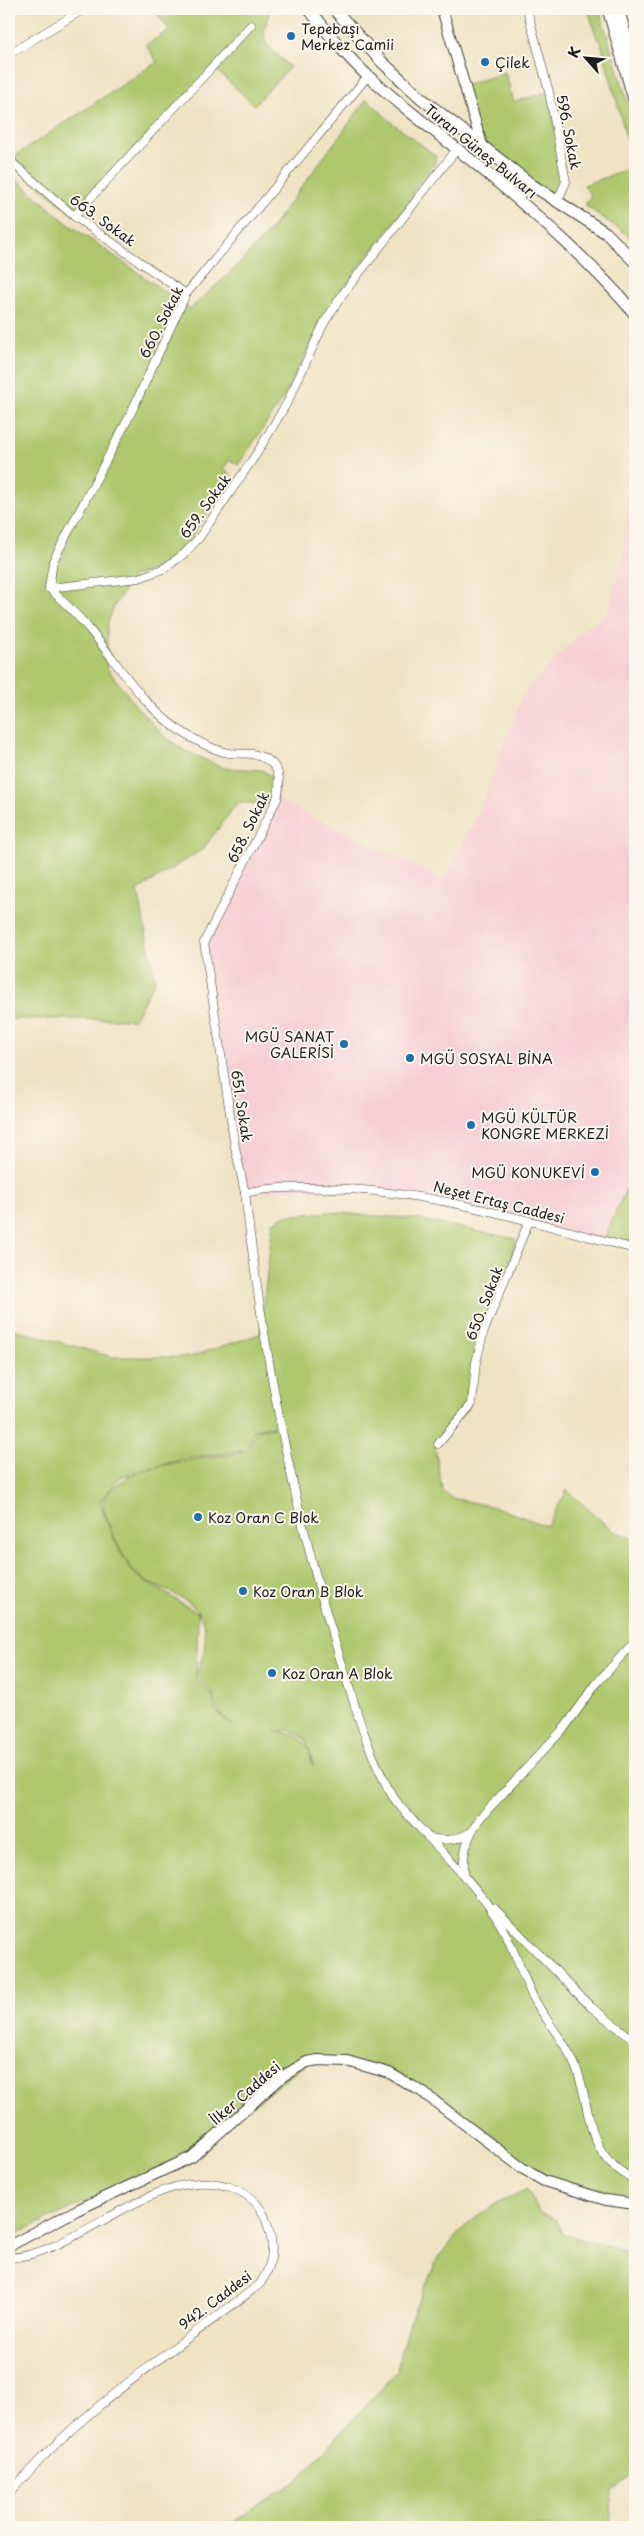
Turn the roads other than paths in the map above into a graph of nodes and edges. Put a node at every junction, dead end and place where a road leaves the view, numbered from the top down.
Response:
1 (84, 9) edge
2 (309, 9) edge
3 (334, 9) edge
4 (442, 9) edge
5 (527, 9) edge
6 (608, 9) edge
7 (618, 9) edge
8 (251, 25) dead end
9 (9, 54) edge
10 (635, 66) edge
11 (368, 76) junction
12 (635, 103) edge
13 (482, 145) junction
14 (457, 149) junction
15 (9, 160) edge
16 (557, 202) junction
17 (74, 216) junction
18 (620, 246) junction
19 (635, 250) edge
20 (635, 262) edge
21 (186, 294) junction
22 (635, 314) edge
23 (49, 588) junction
24 (204, 942) joint
25 (245, 1193) junction
26 (529, 1221) junction
27 (635, 1249) edge
28 (438, 1444) dead end
29 (635, 1640) edge
30 (469, 1833) junction
31 (429, 1838) junction
32 (465, 1879) junction
33 (635, 2041) edge
34 (635, 2180) edge
35 (635, 2204) edge
36 (9, 2246) edge
37 (9, 2258) edge
38 (9, 2494) edge

1 - 9 street
2 - 11 main road, Turan Güneş Bulvarı
3 - 13 main road, Turan Güneş Bulvarı
4 - 13 main road
5 - 16 street, 596. Sokak
6 - 12 main road
7 - 10 main road
8 - 17 street
11 - 14 main road, Turan Güneş Bulvarı
11 - 21 street, 660. Sokak
13 - 16 main road, Turan Güneş Bulvarı
14 - 22 main road, Turan Güneş Bulvarı
14 - 23 street, 659. Sokak
15 - 17 street, 663. Sokak
16 - 18 main road, Turan Güneş Bulvarı
17 - 21 street, 663. Sokak
18 - 19 main road
18 - 20 main road, Turan Güneş Bulvarı
21 - 23 street, 660. Sokak
23 - 24 street, 658. Sokak
24 - 25 street, 651. Sokak
25 - 26 street, Neşet Ertaş Caddesi
25 - 31 street, 651. Sokak
26 - 27 street, Neşet Ertaş Caddesi
26 - 28 street, 650. Sokak
29 - 30 street
30 - 31 street
30 - 32 street
31 - 32 street, 651. Sokak
32 - 33 street
32 - 34 street
35 - 36 main road, İlker Caddesi
37 - 38 street, 942. Caddesi

